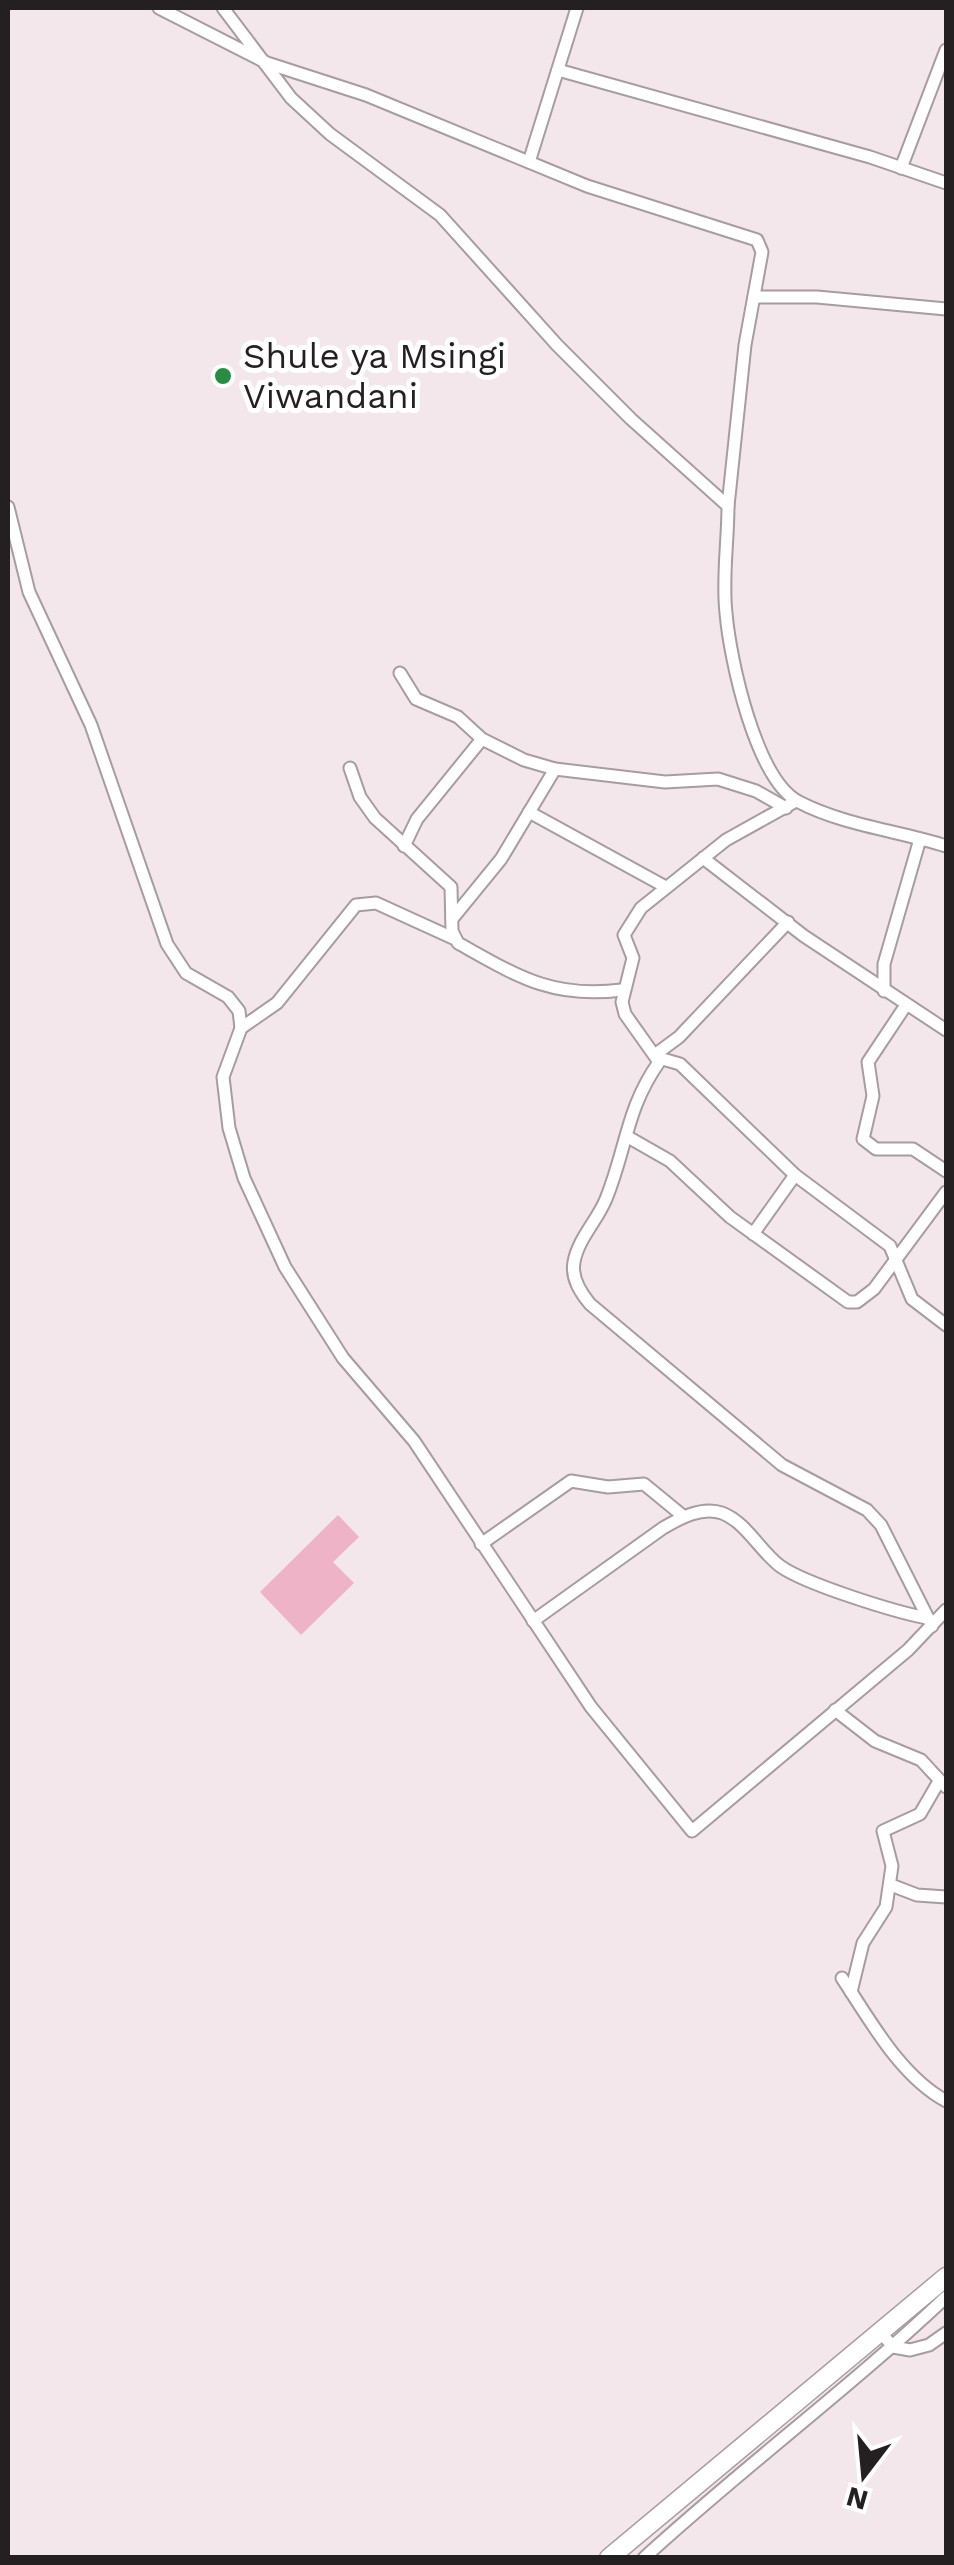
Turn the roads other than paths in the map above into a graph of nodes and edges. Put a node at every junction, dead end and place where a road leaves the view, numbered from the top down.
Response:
1 (159, 8) edge
2 (222, 8) edge
3 (577, 8) edge
4 (946, 50) edge
5 (267, 63) junction
6 (558, 70) junction
7 (529, 162) junction
8 (901, 168) junction
9 (946, 183) edge
10 (754, 297) junction
11 (946, 309) edge
12 (728, 506) junction
13 (8, 507) edge
14 (400, 674) dead end
15 (482, 739) junction
16 (350, 768) dead end
17 (555, 769) junction
18 (791, 804) junction
19 (529, 812) junction
20 (920, 838) junction
21 (404, 846) junction
22 (946, 846) edge
23 (703, 858) junction
24 (664, 886) junction
25 (452, 918) junction
26 (788, 922) junction
27 (455, 939) junction
28 (622, 990) junction
29 (884, 991) junction
30 (906, 1004) junction
31 (242, 1028) junction
32 (946, 1030) edge
33 (658, 1056) junction
34 (628, 1136) junction
35 (946, 1171) edge
36 (795, 1175) junction
37 (946, 1192) edge
38 (754, 1234) junction
39 (896, 1260) junction
40 (945, 1322) edge
41 (684, 1516) junction
42 (481, 1544) junction
43 (946, 1610) edge
44 (534, 1621) junction
45 (930, 1622) junction
46 (836, 1710) junction
47 (942, 1785) edge
48 (891, 1886) junction
49 (946, 1897) edge
50 (842, 1978) dead end
51 (851, 1992) junction
52 (946, 2101) edge
53 (946, 2278) edge
54 (946, 2296) edge
55 (946, 2333) edge
56 (888, 2341) junction
57 (609, 2558) edge
58 (644, 2558) edge

1 - 5 street
2 - 5 street
3 - 6 street
4 - 8 street
5 - 7 street
5 - 12 street
6 - 7 street
6 - 8 street
7 - 10 street
8 - 9 street
10 - 11 street
10 - 12 street
12 - 18 street
13 - 31 street
14 - 15 street
15 - 17 street
15 - 21 street
16 - 21 street
17 - 18 street
17 - 19 street
18 - 20 street
18 - 23 street
19 - 24 street
19 - 25 street
20 - 22 street
20 - 29 street
21 - 25 street
23 - 24 street
23 - 26 street
24 - 28 street
25 - 27 street
26 - 29 street
26 - 33 street
27 - 28 street
27 - 31 street
28 - 33 street
29 - 30 street
30 - 32 street
30 - 35 street
31 - 42 street
33 - 34 street
33 - 36 street
34 - 38 street
34 - 45 street
36 - 38 street
36 - 39 street
37 - 39 street
38 - 39 street
39 - 40 street
41 - 42 street
41 - 44 street
41 - 45 street
42 - 44 street
43 - 45 street
44 - 46 street
45 - 46 street
46 - 47 street
47 - 48 street
48 - 49 street
48 - 51 street
50 - 51 street
51 - 52 street
53 - 56 highway
54 - 56 street
55 - 56 street
56 - 57 highway
56 - 58 street

